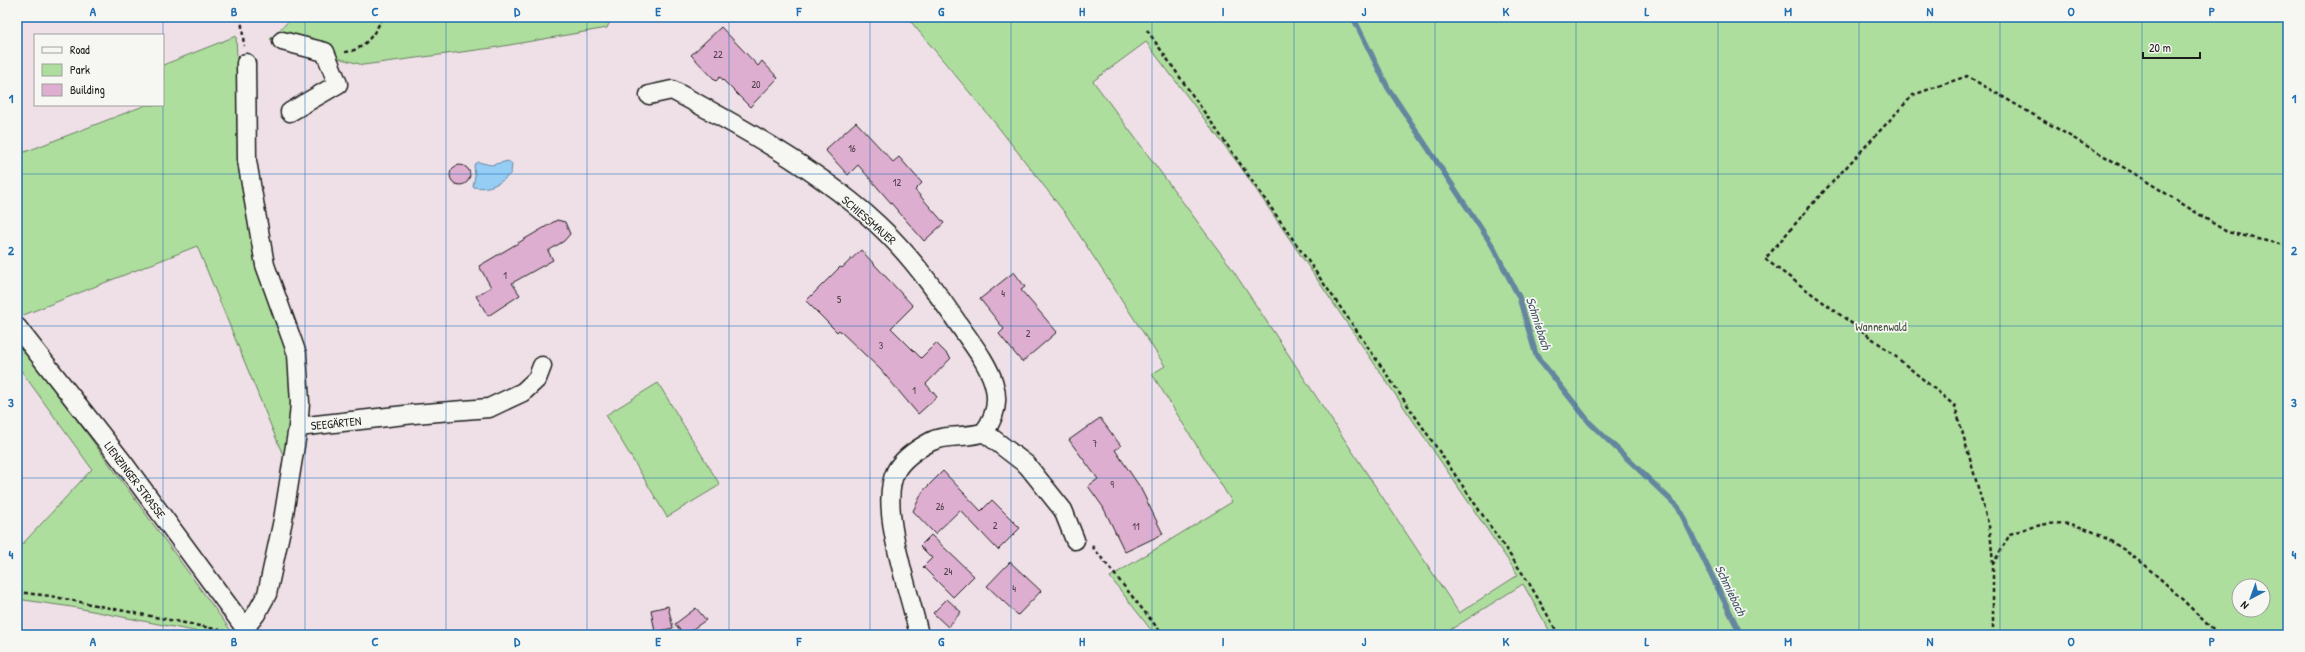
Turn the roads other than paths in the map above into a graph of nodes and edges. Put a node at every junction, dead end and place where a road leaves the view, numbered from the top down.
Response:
1 (282, 41) dead end
2 (246, 63) road end
3 (649, 95) dead end
4 (290, 112) dead end
5 (17, 327) edge
6 (542, 366) dead end
7 (298, 427) junction
8 (984, 432) junction
9 (1075, 540) road end
10 (247, 631) edge
11 (919, 635) edge

1 - 4 street
2 - 7 street
3 - 8 street, SCHIESSMAUER
5 - 10 street, LIENZINGER STRASSE
6 - 7 street, SEEGÄRTEN
7 - 10 street, SEEGÄRTEN
8 - 9 street
8 - 11 street

